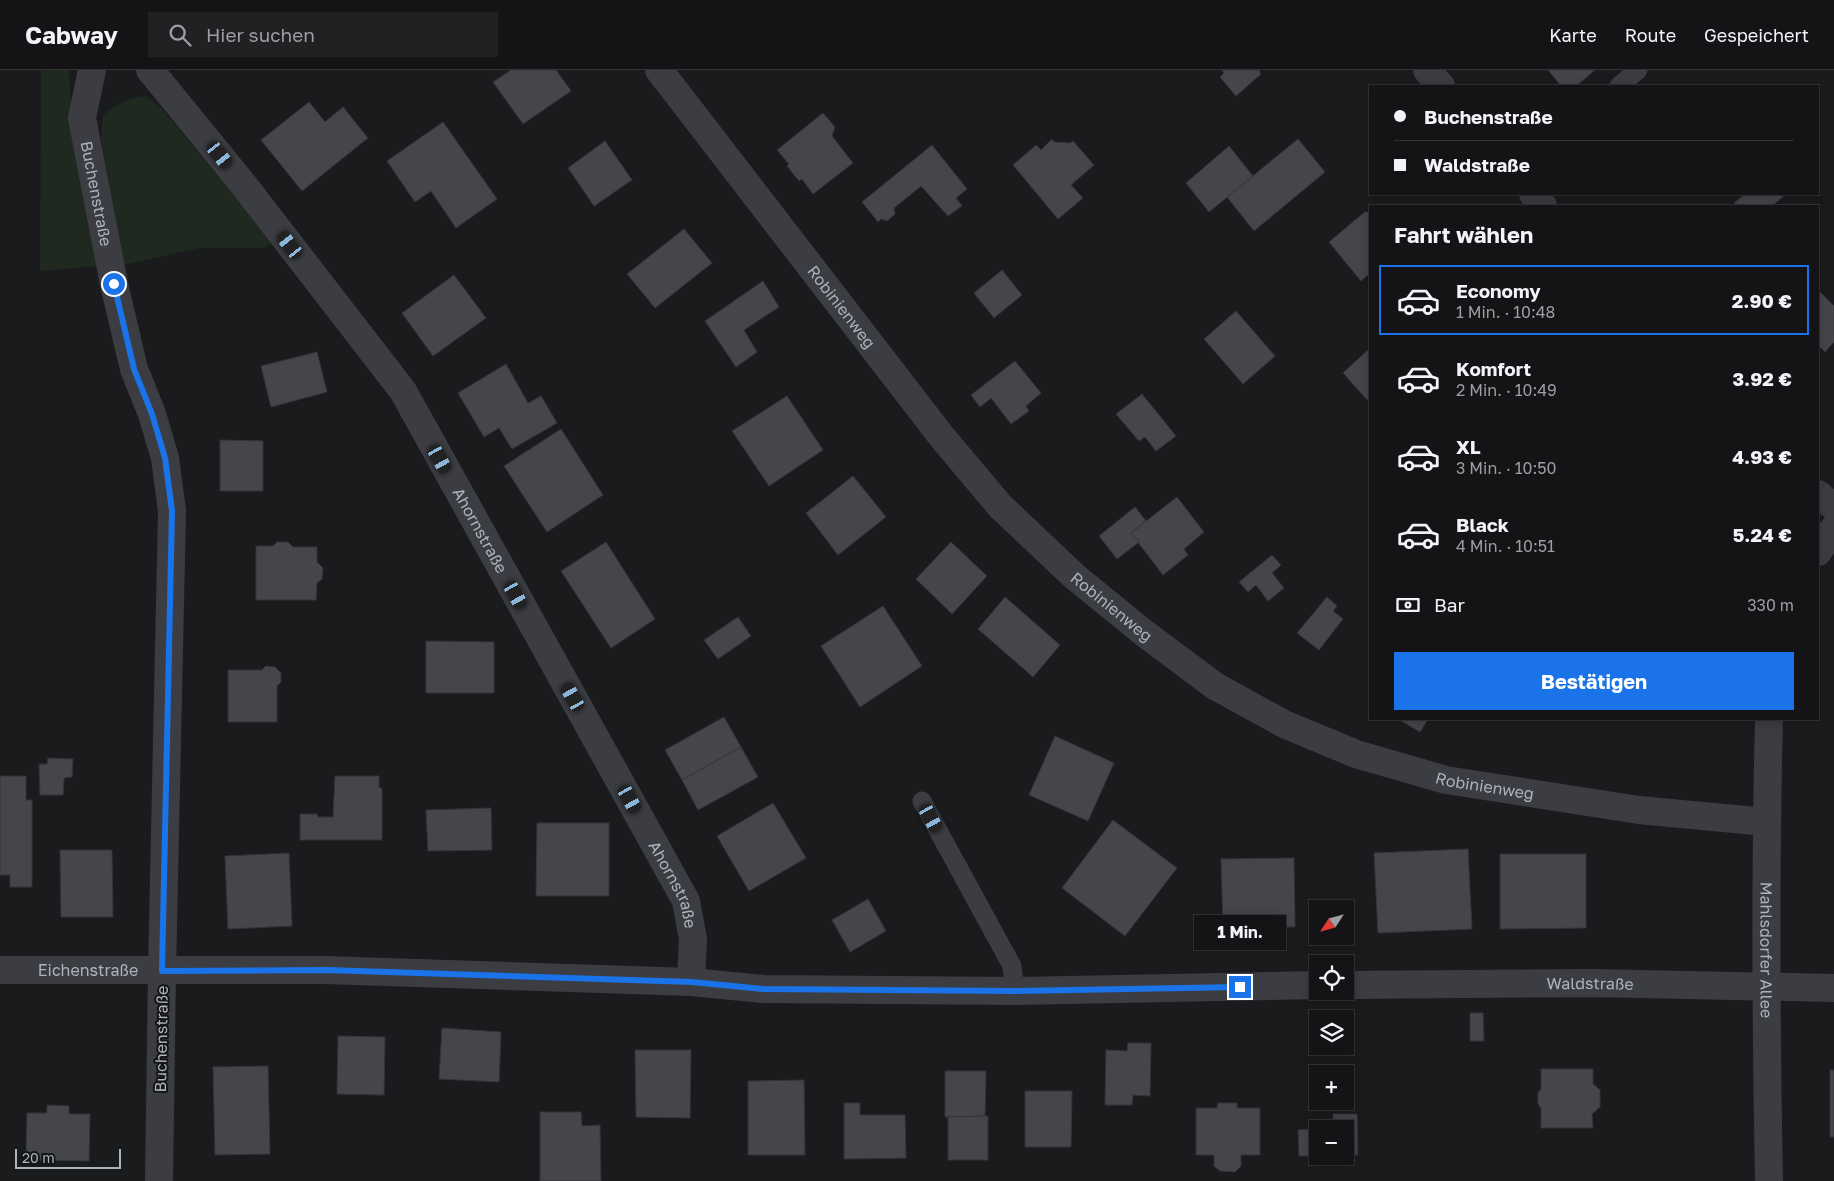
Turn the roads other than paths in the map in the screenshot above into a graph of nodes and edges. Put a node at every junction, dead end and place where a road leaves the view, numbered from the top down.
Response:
1 (92, 70) edge
2 (150, 70) edge
3 (658, 70) edge
4 (1427, 70) edge
5 (1638, 70) edge
6 (1440, 85) edge
7 (1620, 85) edge
8 (1534, 195) edge
9 (1542, 205) edge
10 (1819, 495) edge
11 (1834, 507) edge
12 (1834, 528) edge
13 (1819, 550) edge
14 (1769, 720) edge
15 (922, 801) dead end
16 (1766, 822) junction
17 (0, 970) edge
18 (162, 971) junction
19 (692, 982) junction
20 (1309, 985) edge
21 (1354, 985) edge
22 (1765, 987) junction
23 (1834, 988) edge
24 (1015, 991) junction
25 (160, 1181) edge
26 (1769, 1181) edge

1 - 18 street, Buchenstraße
2 - 19 street, Ahornstraße
3 - 16 street, Robinienweg
4 - 6 street
5 - 7 lane
8 - 9 street
10 - 11 street
12 - 13 street
14 - 16 street, Mahlsdorfer Allee
15 - 24 lane
16 - 22 street, Mahlsdorfer Allee
17 - 18 street, Eichenstraße
18 - 19 street, Eichenstraße
18 - 25 street, Buchenstraße
19 - 24 street, Eichenstraße
20 - 24 street
21 - 22 street, Waldstraße
22 - 23 street, Waldstraße
22 - 26 street, Mahlsdorfer Allee

